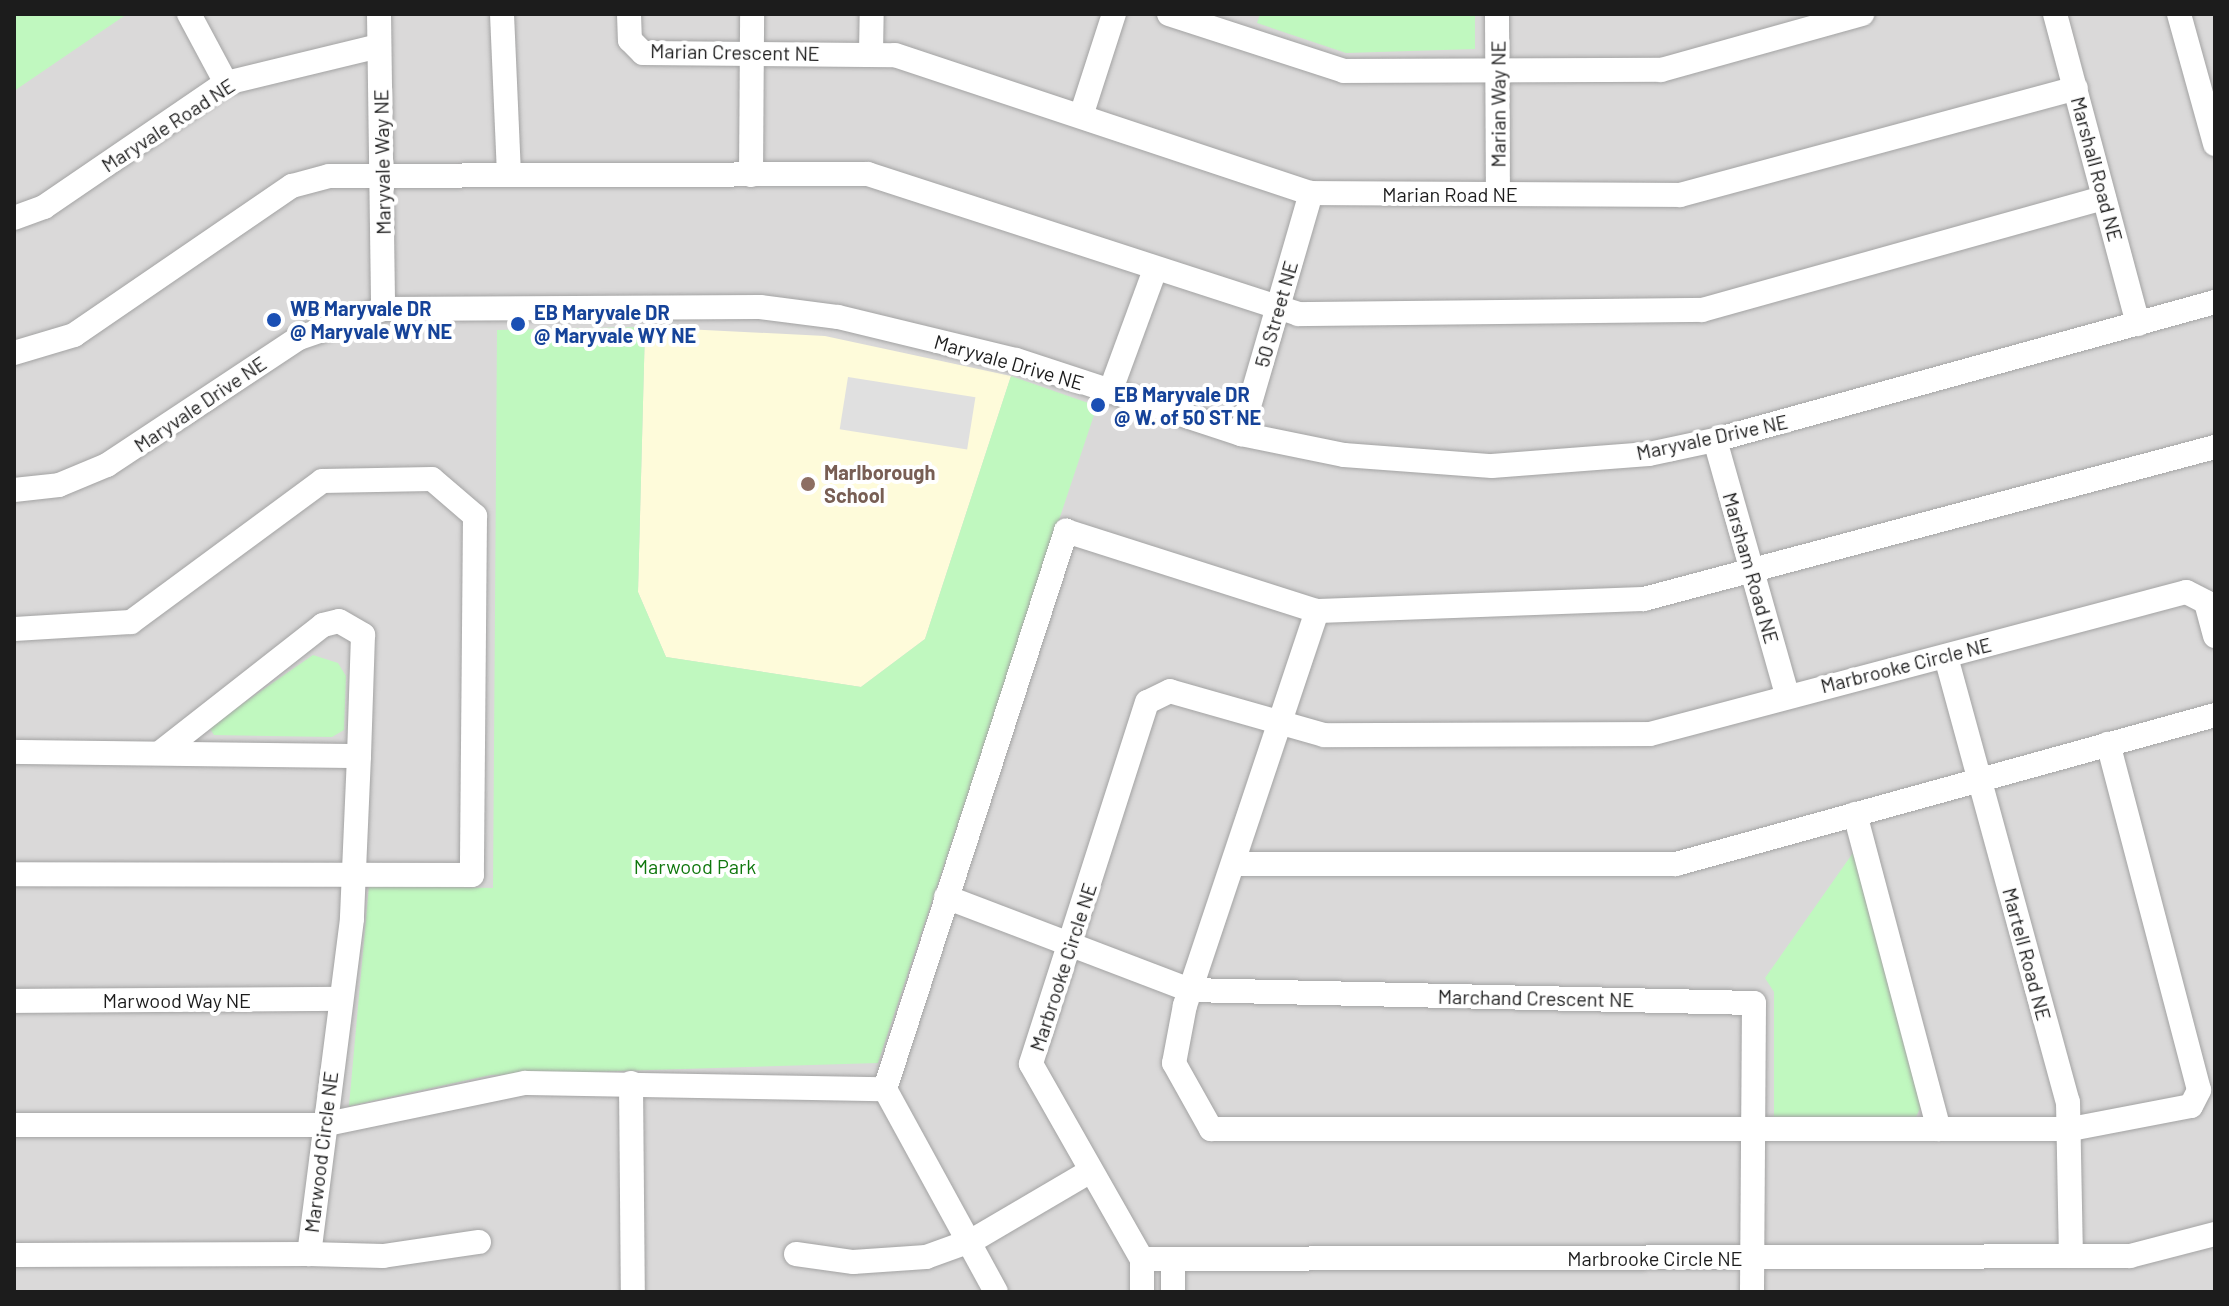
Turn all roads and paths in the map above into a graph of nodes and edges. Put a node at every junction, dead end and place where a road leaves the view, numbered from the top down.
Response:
1 (189, 14) edge
2 (379, 14) edge
3 (502, 14) edge
4 (629, 14) edge
5 (752, 14) edge
6 (872, 14) edge
7 (1114, 14) edge
8 (1169, 14) edge
9 (1497, 14) edge
10 (1862, 14) edge
11 (2055, 14) edge
12 (2179, 14) edge
13 (1237, 24) edge
14 (379, 46) junction
15 (751, 52) junction
16 (871, 53) junction
17 (1498, 70) junction
18 (226, 83) junction
19 (2076, 88) junction
20 (1081, 116) junction
21 (2215, 144) edge
22 (509, 174) junction
23 (751, 175) junction
24 (383, 176) junction
25 (1311, 193) junction
26 (1498, 194) junction
27 (2104, 198) junction
28 (14, 218) edge
29 (1155, 270) junction
30 (2215, 302) edge
31 (383, 309) junction
32 (1278, 310) junction
33 (2138, 324) junction
34 (14, 353) edge
35 (1110, 392) junction
36 (1241, 434) junction
37 (1715, 440) junction
38 (2215, 447) edge
39 (14, 490) edge
40 (1751, 569) junction
41 (1317, 611) junction
42 (14, 629) edge
43 (2215, 636) edge
44 (1946, 657) junction
45 (1787, 695) junction
46 (2215, 715) edge
47 (1277, 725) junction
48 (2108, 744) junction
49 (14, 752) edge
50 (161, 752) junction
51 (359, 756) junction
52 (1979, 781) junction
53 (1855, 814) junction
54 (1236, 864) junction
55 (356, 872) junction
56 (14, 874) edge
57 (946, 897) junction
58 (1072, 946) junction
59 (1189, 990) junction
60 (341, 999) junction
61 (14, 1001) edge
62 (631, 1083) junction
63 (885, 1089) junction
64 (14, 1125) edge
65 (322, 1125) junction
66 (1754, 1128) junction
67 (1939, 1129) junction
68 (2071, 1129) junction
69 (1089, 1172) junction
70 (2215, 1234) edge
71 (973, 1240) junction
72 (479, 1242) dead end
73 (309, 1254) junction
74 (796, 1254) dead end
75 (14, 1255) edge
76 (2071, 1256) junction
77 (1751, 1257) junction
78 (1142, 1259) junction
79 (1173, 1260) junction
80 (633, 1292) edge
81 (996, 1292) edge
82 (1142, 1292) edge
83 (1173, 1292) edge
84 (1752, 1292) edge

1 - 18 street
2 - 14 street, Maryvale Way NE
3 - 22 street
4 - 15 street, Marian Crescent NE
5 - 15 street
6 - 16 street
7 - 20 street
8 - 13 street
9 - 17 street, Marian Way NE
10 - 17 street
11 - 19 street, Marshall Road NE
12 - 21 street
13 - 17 street
14 - 18 street, Maryvale Road NE
14 - 24 street, Maryvale Way NE
15 - 16 street, Marian Crescent NE
15 - 23 street
16 - 20 street, Marian Road NE
17 - 26 street, Marian Way NE
18 - 28 street, Maryvale Road NE
19 - 26 street, Marian Road NE
19 - 27 street, Marshall Road NE
20 - 25 street, Marian Road NE
22 - 23 street
22 - 24 street
23 - 29 street
24 - 31 street, Maryvale Way NE
24 - 34 street
25 - 26 street, Marian Road NE
25 - 32 street, 50 Street NE
27 - 32 street
27 - 33 street, Marshall Road NE
29 - 32 street
29 - 35 street
30 - 33 street, Maryvale Drive NE
31 - 35 street, Maryvale Drive NE
31 - 39 street, Maryvale Drive NE
32 - 36 street, 50 Street NE
33 - 37 street, Maryvale Drive NE
35 - 36 street, Maryvale Drive NE
36 - 37 street, Maryvale Drive NE
37 - 40 street, Marsham Road NE
38 - 40 street
40 - 41 street
40 - 45 street, Marsham Road NE
41 - 47 street
41 - 57 street
42 - 55 street
43 - 44 street, Marbrooke Circle NE
44 - 45 street, Marbrooke Circle NE
44 - 52 street, Martell Road NE
45 - 47 street, Marbrooke Circle NE
46 - 48 street
47 - 54 street
47 - 58 street, Marbrooke Circle NE
48 - 52 street
48 - 68 street
49 - 50 street
50 - 51 street
50 - 51 street, Marwood Circle NE
51 - 55 street, Marwood Circle NE
52 - 53 street
52 - 68 street, Martell Road NE
53 - 54 street
53 - 67 street
54 - 59 street
55 - 56 street
55 - 60 street, Marwood Circle NE
57 - 58 street, Marchand Crescent NE
57 - 63 street
58 - 59 street, Marchand Crescent NE
58 - 69 street, Marbrooke Circle NE
59 - 66 street, Marchand Crescent NE
59 - 66 street
60 - 61 street, Marwood Way NE
60 - 65 street, Marwood Circle NE
62 - 63 street
62 - 65 street
62 - 80 street
63 - 71 street
64 - 65 street
65 - 73 street, Marwood Circle NE
66 - 67 street
66 - 77 street, Marchand Crescent NE
67 - 68 street
68 - 76 street, Martell Road NE
69 - 71 street
69 - 78 street, Marbrooke Circle NE
70 - 76 street, Marbrooke Circle NE
71 - 74 street
71 - 81 street
72 - 73 street
73 - 75 street, Marwood Circle NE
76 - 77 street, Marbrooke Circle NE
77 - 79 street, Marbrooke Circle NE
77 - 84 street, Marchand Crescent NE
78 - 79 street, Marbrooke Circle NE
78 - 82 street
79 - 83 street

